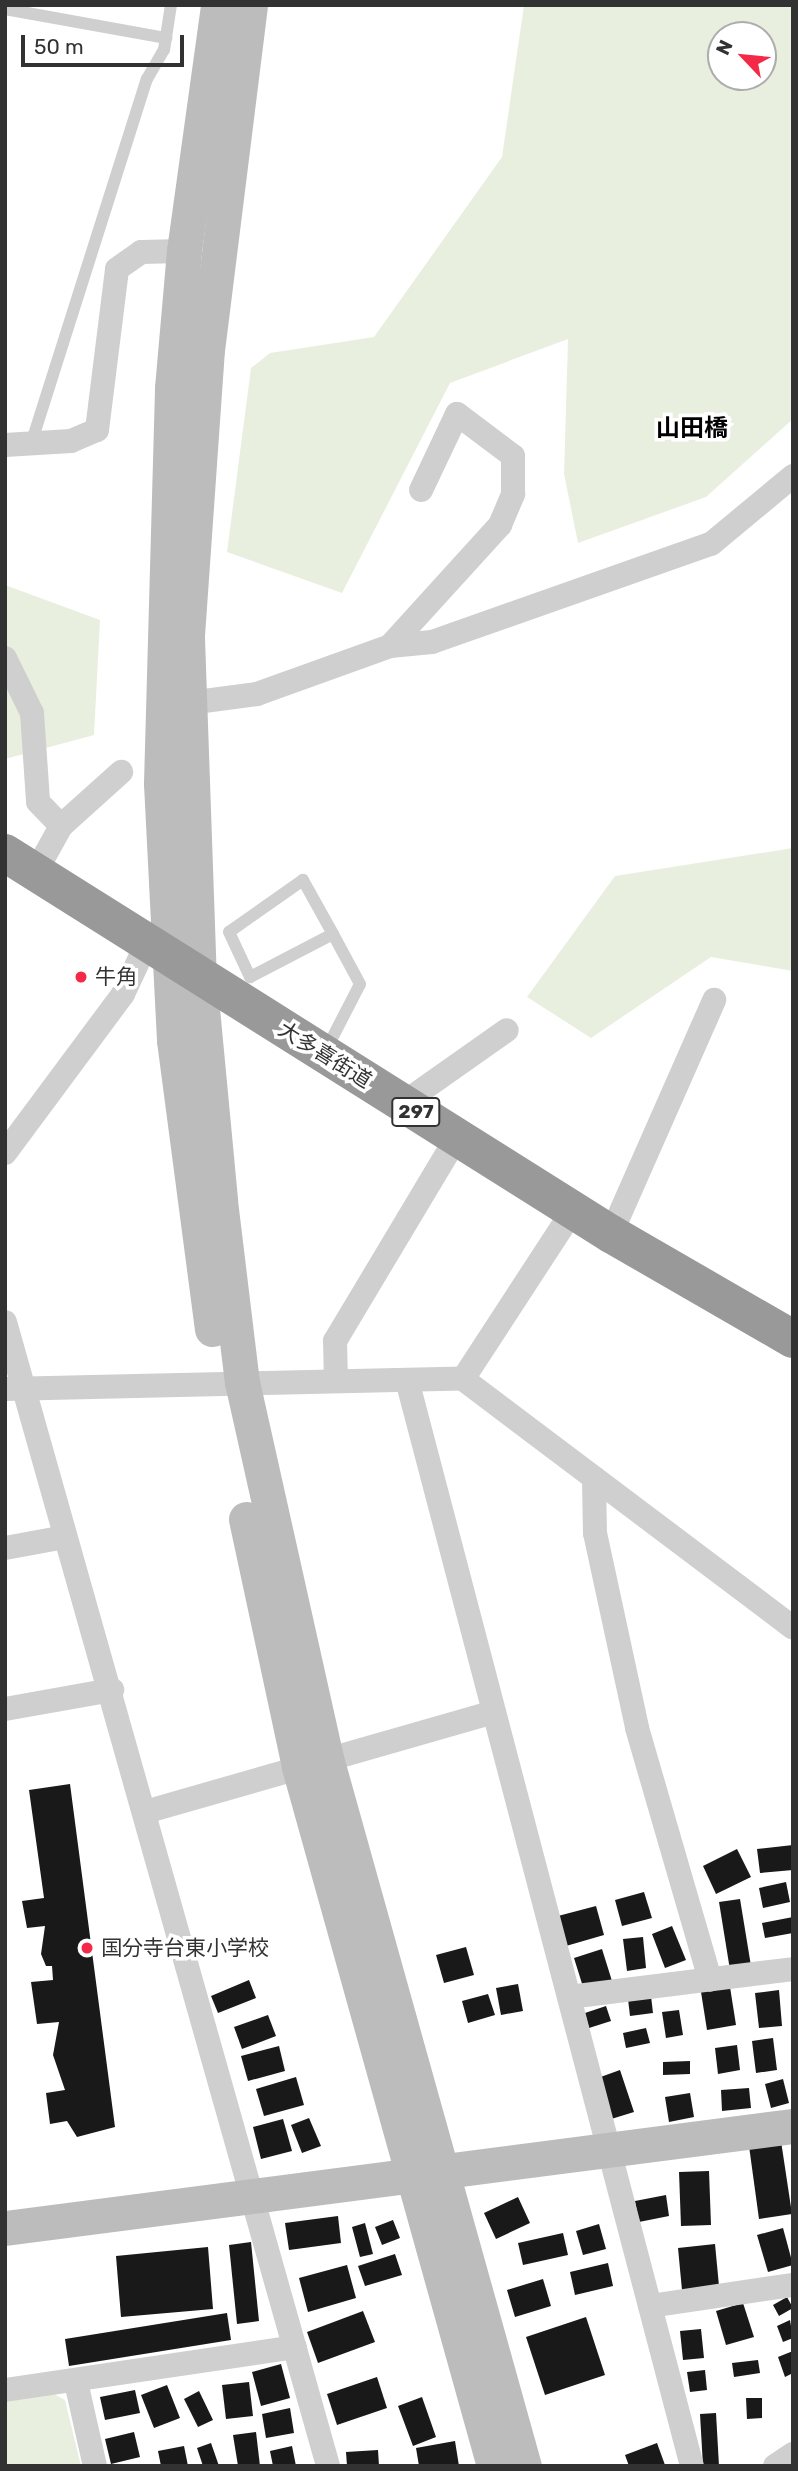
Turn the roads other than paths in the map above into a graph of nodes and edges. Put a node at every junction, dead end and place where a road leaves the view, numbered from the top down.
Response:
1 (172, 5) edge
2 (218, 5) edge
3 (250, 5) edge
4 (5, 9) edge
5 (166, 38) junction
6 (221, 90) junction
7 (184, 251) junction
8 (30, 444) junction
9 (5, 445) edge
10 (793, 476) edge
11 (421, 490) dead end
12 (390, 646) junction
13 (5, 658) edge
14 (189, 703) junction
15 (121, 772) dead end
16 (61, 826) junction
17 (20, 864) edge
18 (332, 934) junction
19 (171, 961) junction
20 (714, 1000) dead end
21 (507, 1030) dead end
22 (324, 1053) junction
23 (402, 1104) junction
24 (457, 1137) junction
25 (5, 1153) edge
26 (574, 1209) junction
27 (611, 1234) junction
28 (5, 1322) edge
29 (793, 1339) edge
30 (463, 1379) junction
31 (407, 1380) junction
32 (336, 1381) junction
33 (230, 1382) junction
34 (16, 1387) edge
35 (594, 1478) junction
36 (65, 1537) junction
37 (5, 1548) edge
38 (793, 1628) edge
39 (112, 1690) junction
40 (5, 1709) edge
41 (494, 1712) junction
42 (313, 1763) junction
43 (145, 1812) junction
44 (793, 1969) edge
45 (710, 1980) junction
46 (569, 1997) junction
47 (793, 2126) edge
48 (610, 2154) junction
49 (428, 2176) junction
50 (248, 2194) junction
51 (5, 2228) edge
52 (793, 2285) edge
53 (650, 2306) junction
54 (295, 2347) junction
55 (76, 2382) junction
56 (5, 2390) edge
57 (793, 2454) edge
58 (95, 2466) edge
59 (328, 2466) edge
60 (494, 2466) edge
61 (524, 2466) edge
62 (692, 2466) edge
63 (775, 2466) edge

1 - 5 lane
2 - 6 street
3 - 6 street
4 - 5 lane
5 - 8 lane
6 - 7 street
6 - 14 street
7 - 8 street
7 - 19 street
8 - 9 street
10 - 12 street
11 - 12 street
12 - 14 street
13 - 16 street
14 - 19 street
15 - 16 street
16 - 17 street
17 - 19 highway, 大多喜街道 / 297
18 - 18 lane
18 - 22 lane
19 - 22 highway, 大多喜街道 / 297
19 - 25 street
19 - 33 street
20 - 27 street
21 - 23 street
22 - 23 highway, 大多喜街道 / 297
23 - 24 highway, 大多喜街道 / 297
24 - 26 highway, 大多喜街道 / 297
24 - 32 street
26 - 27 highway, 大多喜街道 / 297
26 - 30 street
27 - 29 highway, 大多喜街道 / 297
28 - 34 street
30 - 31 street
30 - 35 street
31 - 32 street
31 - 41 street
32 - 33 street
33 - 34 street
33 - 42 street
34 - 36 street
35 - 38 street
35 - 45 street
36 - 37 street
36 - 39 street
39 - 40 street
39 - 43 street
41 - 42 street
41 - 46 street
42 - 43 street
42 - 49 street
43 - 50 street
44 - 45 street
45 - 46 street
46 - 48 street
47 - 48 street
48 - 49 street
48 - 53 street
49 - 50 street
49 - 60 street
49 - 61 street
50 - 51 street
50 - 54 street
52 - 53 street
53 - 62 street
54 - 55 street
54 - 59 street
55 - 56 street
55 - 58 street
57 - 63 street

